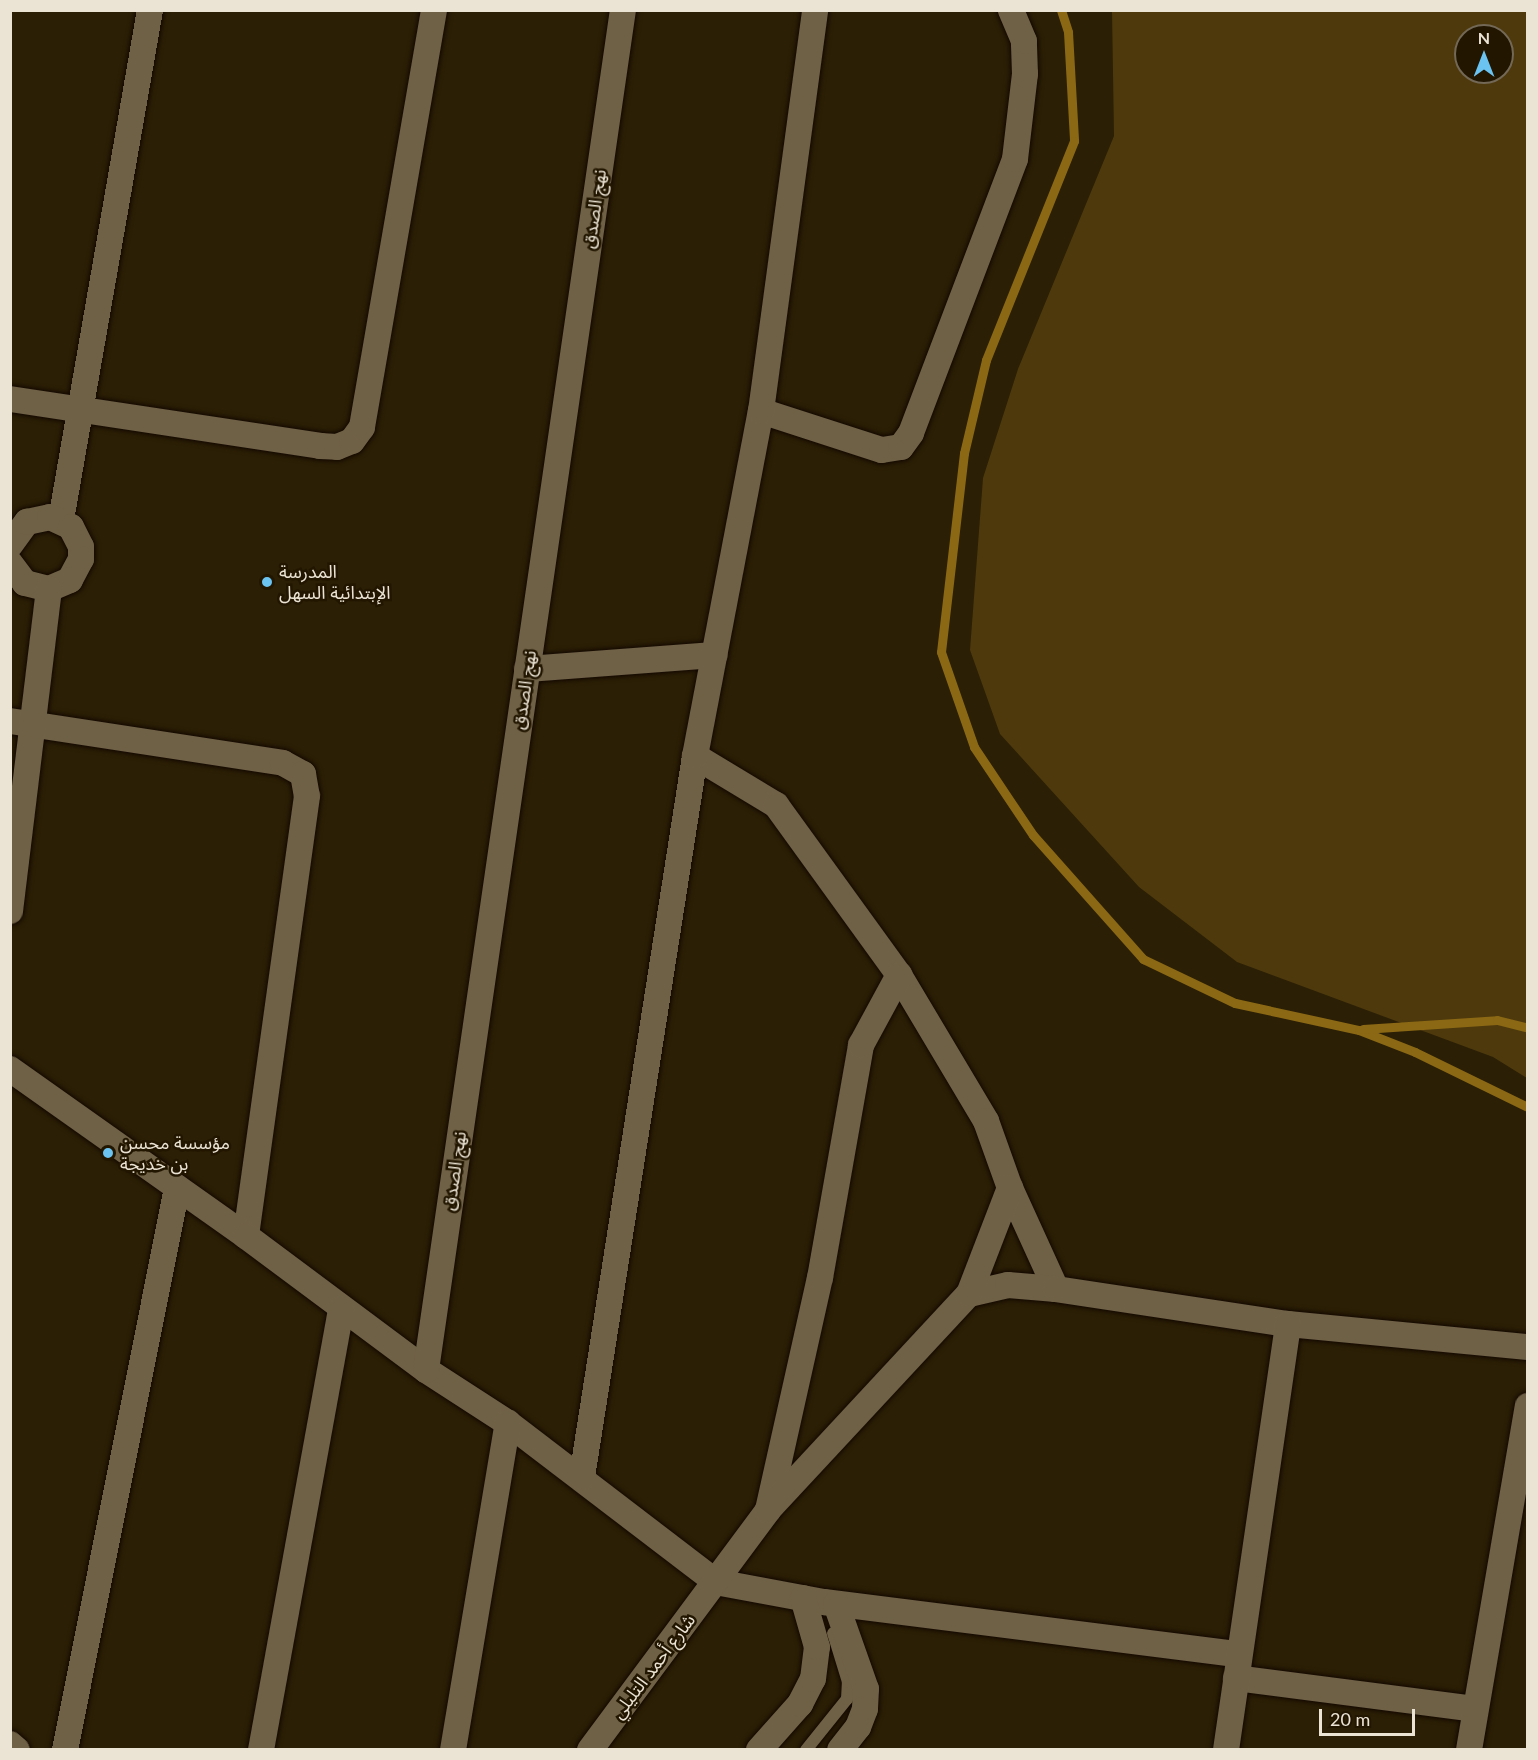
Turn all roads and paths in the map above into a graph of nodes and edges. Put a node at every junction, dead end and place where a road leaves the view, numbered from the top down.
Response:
1 (150, 10) edge
2 (434, 10) edge
3 (623, 10) edge
4 (816, 10) edge
5 (1011, 10) edge
6 (10, 399) edge
7 (80, 409) junction
8 (761, 411) junction
9 (61, 520) junction
10 (10, 545) edge
11 (10, 563) edge
12 (49, 589) junction
13 (714, 656) junction
14 (526, 669) junction
15 (22, 723) edge
16 (695, 756) junction
17 (10, 910) edge
18 (899, 975) junction
19 (10, 1069) edge
20 (177, 1188) junction
21 (1010, 1188) junction
22 (246, 1236) junction
23 (1056, 1288) junction
24 (969, 1294) junction
25 (341, 1309) junction
26 (1288, 1324) junction
27 (1527, 1347) edge
28 (426, 1370) junction
29 (1527, 1406) edge
30 (508, 1423) junction
31 (582, 1477) junction
32 (1521, 1497) edge
33 (768, 1510) junction
34 (716, 1582) junction
35 (821, 1601) junction
36 (1237, 1666) junction
37 (1475, 1709) junction
38 (10, 1744) edge
39 (599, 1746) edge
40 (17, 1749) edge
41 (65, 1749) edge
42 (261, 1749) edge
43 (453, 1749) edge
44 (759, 1749) edge
45 (806, 1749) edge
46 (840, 1749) edge
47 (1226, 1749) edge
48 (1468, 1749) edge

1 - 7 street
2 - 7 street
3 - 14 street, نهج الصدق
4 - 8 street
5 - 8 street
6 - 7 street
7 - 9 street
8 - 13 street
9 - 10 street
9 - 12 street
11 - 12 street
12 - 15 street
13 - 14 street
13 - 16 street
14 - 28 street, نهج الصدق
15 - 17 street
15 - 22 street
16 - 18 street
16 - 31 street
18 - 21 street
18 - 33 street
19 - 20 street
20 - 22 street
20 - 41 street
21 - 23 street
21 - 24 street
22 - 25 street
23 - 24 street
23 - 26 street
24 - 33 street, شارع أحمد التليلي
25 - 28 street
25 - 42 street
26 - 27 street
26 - 36 street
28 - 30 street
29 - 32 street
30 - 31 street
30 - 43 street
31 - 34 street
32 - 37 street
33 - 34 street, شارع أحمد التليلي
34 - 35 street
34 - 39 street, شارع أحمد التليلي
35 - 36 street
35 - 44 street
35 - 45 lane
35 - 46 street
36 - 37 street
36 - 47 street
37 - 48 street
38 - 40 street

